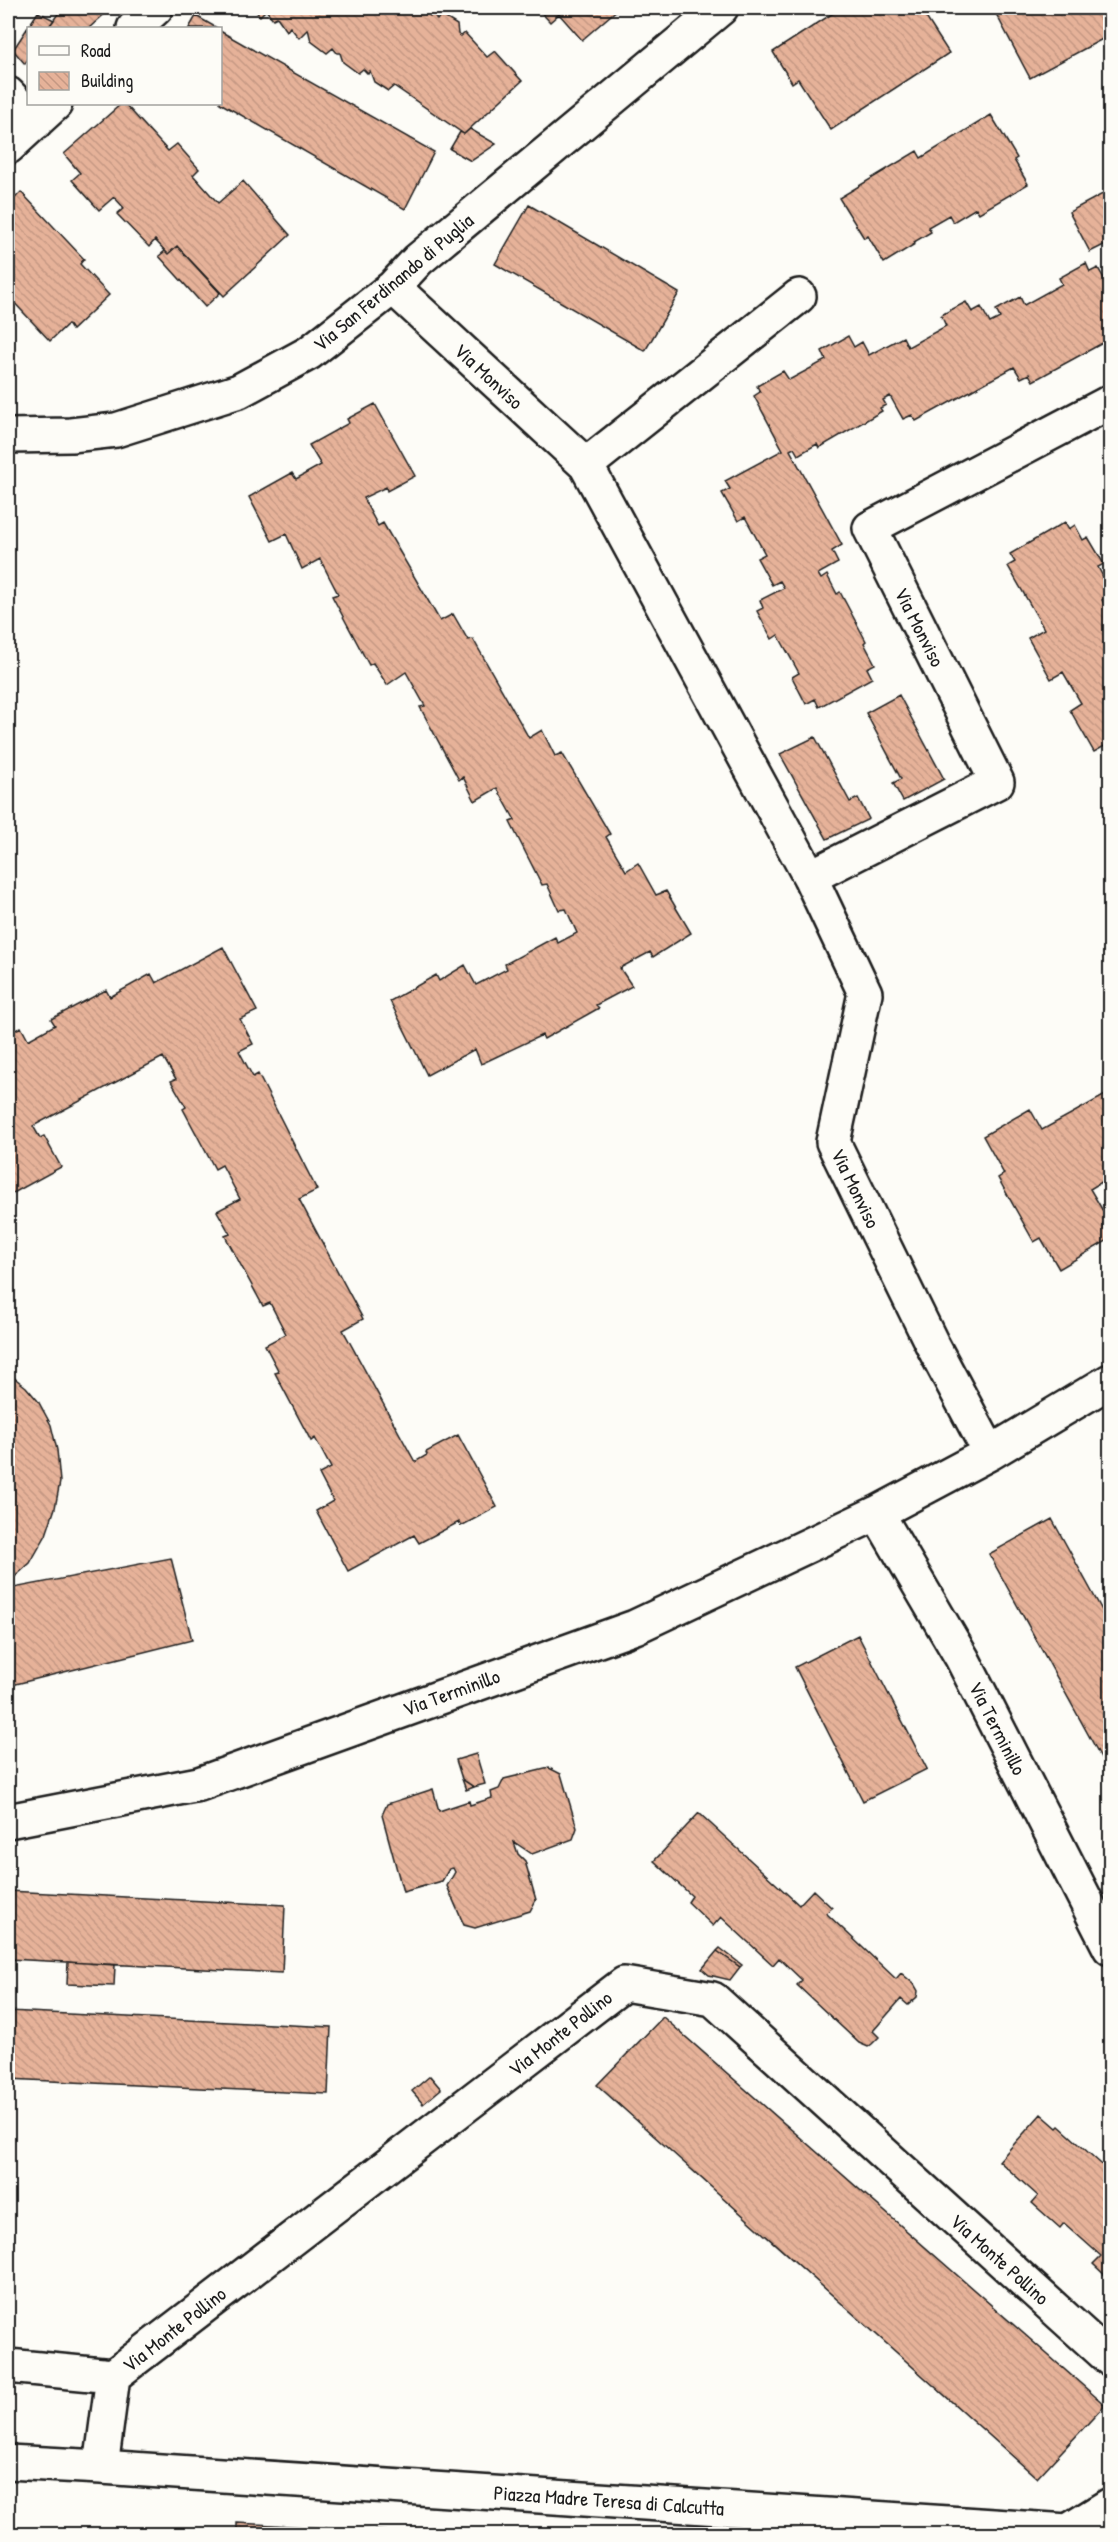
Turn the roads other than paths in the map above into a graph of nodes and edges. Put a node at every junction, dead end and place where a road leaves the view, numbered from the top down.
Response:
1 (156, 8) edge
2 (721, 8) edge
3 (135, 27) edge
4 (8, 94) edge
5 (27, 104) edge
6 (29, 105) edge
7 (45, 113) edge
8 (8, 147) edge
9 (393, 287) junction
10 (799, 296) dead end
11 (1110, 402) edge
12 (8, 436) edge
13 (586, 465) junction
14 (810, 877) junction
15 (1110, 1381) edge
16 (990, 1453) junction
17 (877, 1513) junction
18 (8, 1821) edge
19 (1110, 1948) edge
20 (1110, 2359) edge
21 (8, 2366) edge
22 (113, 2376) junction
23 (8, 2462) edge
24 (101, 2467) junction
25 (1110, 2505) edge

1 - 3 street
2 - 9 street, Via San Ferdinando di Puglia
4 - 5 street
6 - 7 street
7 - 8 street
9 - 12 street, Via San Ferdinando di Puglia
9 - 13 street, Via Monviso
10 - 13 street
11 - 14 street, Via Monviso
13 - 14 street, Via Monviso
14 - 16 street, Via Monviso
15 - 16 street, Via Terminillo
16 - 17 street, Via Terminillo
17 - 18 street, Via Terminillo
17 - 19 street, Via Terminillo
20 - 22 street, Via Monte Pollino
21 - 22 street
22 - 24 street
23 - 24 street, Piazza Madre Teresa di Calcutta
24 - 25 street, Piazza Madre Teresa di Calcutta

